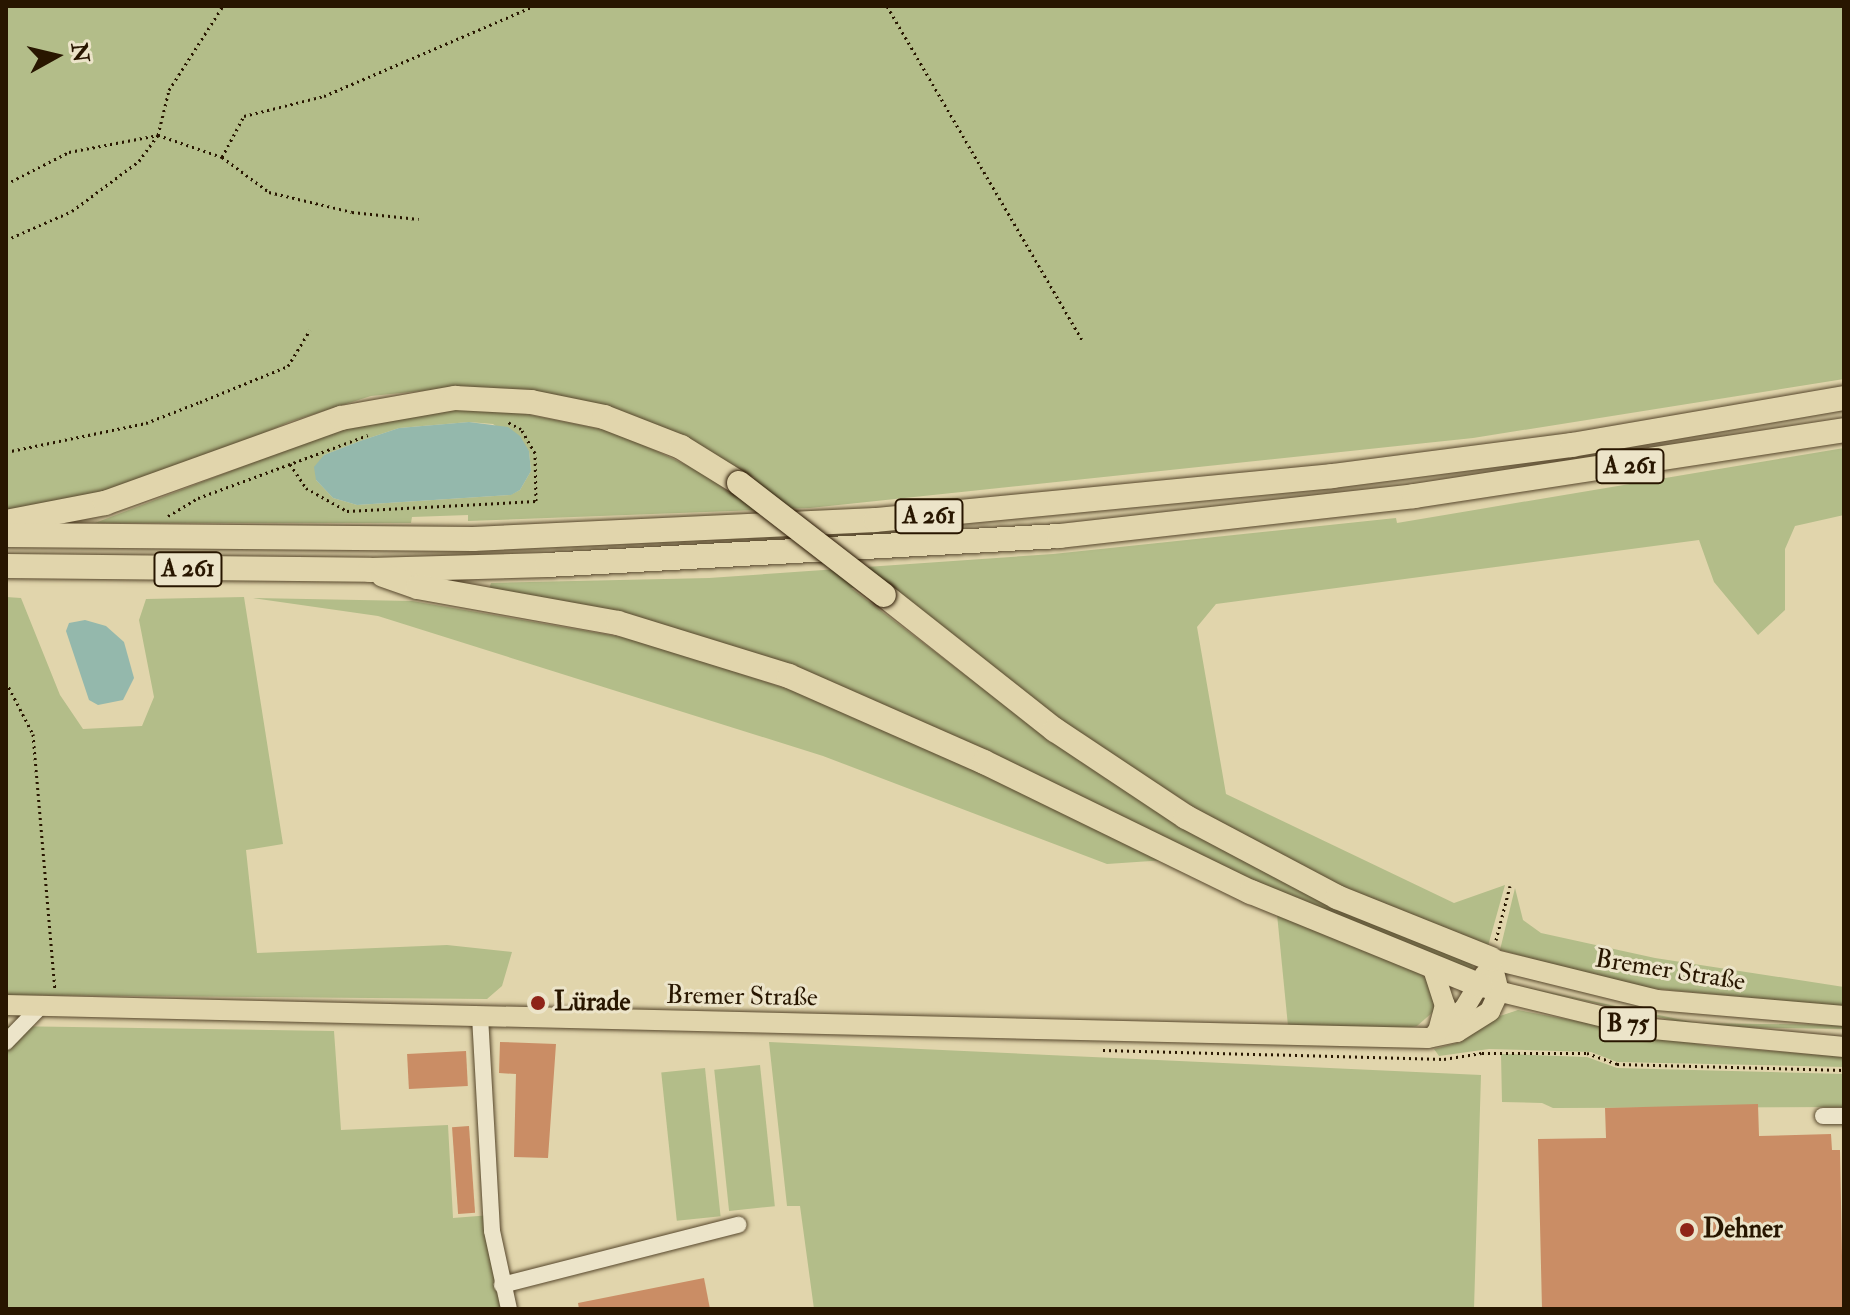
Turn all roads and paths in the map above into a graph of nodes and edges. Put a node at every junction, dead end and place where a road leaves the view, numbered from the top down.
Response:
1 (223, 6) edge
2 (534, 6) edge
3 (887, 6) edge
4 (158, 135) junction
5 (222, 157) junction
6 (6, 184) edge
7 (419, 219) dead end
8 (6, 240) edge
9 (310, 330) dead end
10 (1082, 340) dead end
11 (1844, 398) edge
12 (504, 421) dead end
13 (380, 430) dead end
14 (1844, 430) edge
15 (6, 452) edge
16 (290, 464) junction
17 (6, 522) edge
18 (6, 535) edge
19 (149, 539) junction
20 (6, 566) edge
21 (370, 570) junction
22 (6, 682) edge
23 (1510, 886) dead end
24 (1491, 959) junction
25 (1433, 969) junction
26 (1490, 989) junction
27 (6, 1005) edge
28 (49, 1006) junction
29 (480, 1016) junction
30 (1844, 1016) edge
31 (1433, 1035) junction
32 (6, 1042) edge
33 (1844, 1047) edge
34 (1444, 1059) dead end
35 (1844, 1070) edge
36 (1823, 1116) dead end
37 (1844, 1116) edge
38 (738, 1225) dead end
39 (502, 1285) junction
40 (509, 1309) edge

1 - 4 path
2 - 5 path
3 - 10 path
4 - 5 path
4 - 6 path
4 - 8 path
5 - 7 path
9 - 15 path
11 - 19 highway, A 261
12 - 16 path
13 - 16 path
14 - 21 highway, A 261
16 - 19 path
17 - 24 highway, bridge
18 - 19 highway, A 261
20 - 21 highway, A 261
21 - 25 highway
22 - 28 path
23 - 24 path
24 - 26 main road
24 - 30 main road, Bremer Straße / B 75
25 - 26 highway
25 - 31 main road
26 - 31 main road
26 - 33 main road, B 75
27 - 28 main road, Bremer Straße
28 - 29 main road, Bremer Straße
28 - 32 lane
29 - 31 main road, Bremer Straße
29 - 39 lane
34 - 35 path
36 - 37 lane
38 - 39 lane
39 - 40 lane

